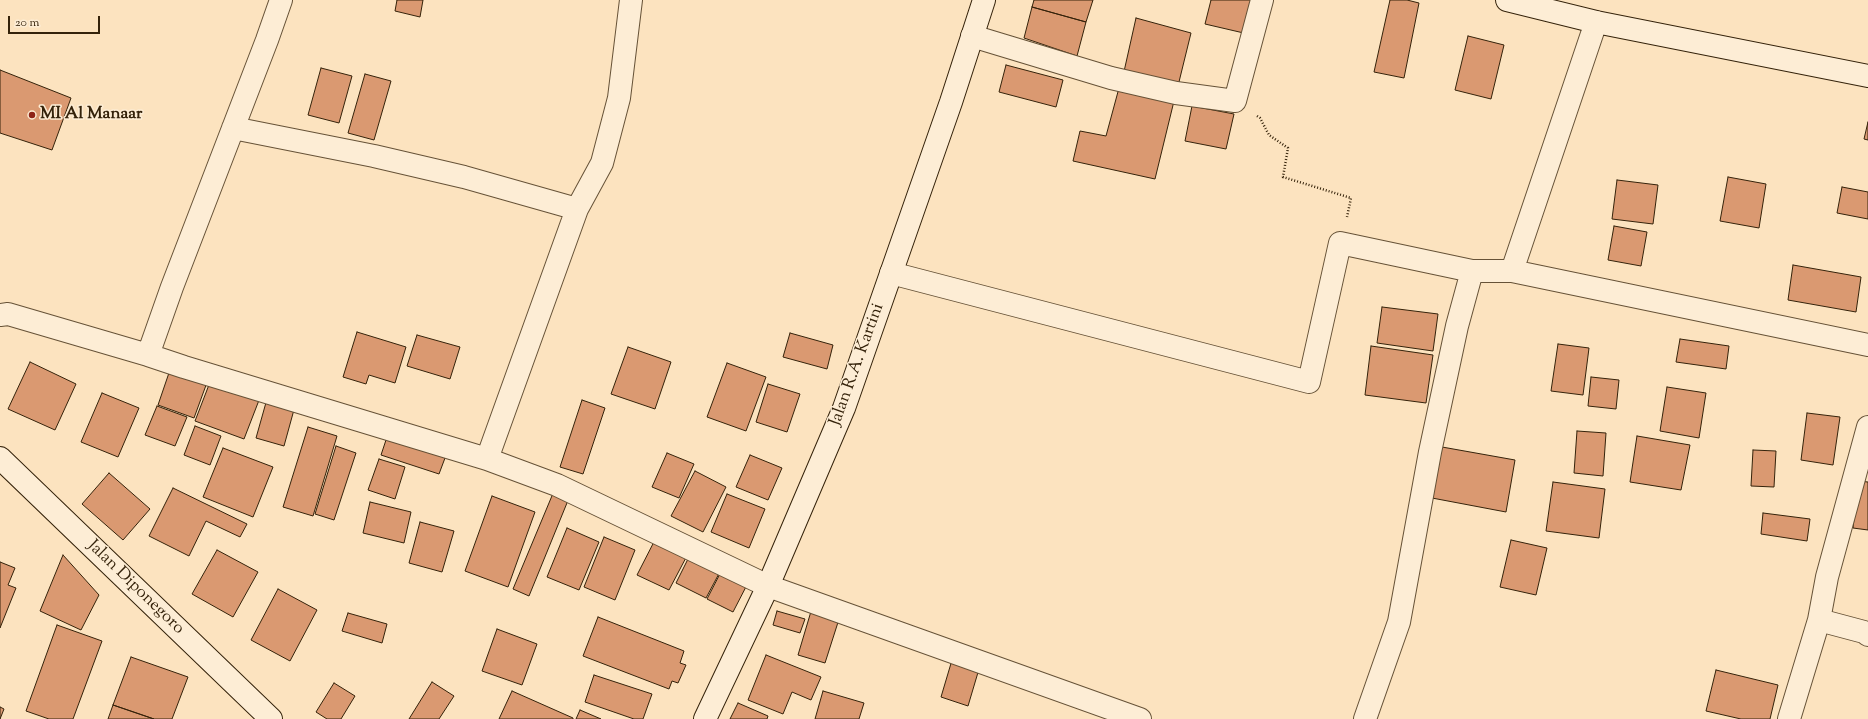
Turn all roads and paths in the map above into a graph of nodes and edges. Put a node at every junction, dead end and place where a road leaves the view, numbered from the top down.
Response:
1 (281, 0) edge
2 (631, 0) edge
3 (984, 0) edge
4 (1262, 0) edge
5 (1507, 0) edge
6 (1596, 22) junction
7 (972, 36) junction
8 (1868, 76) edge
9 (1235, 101) junction
10 (233, 128) junction
11 (576, 209) junction
12 (1340, 243) junction
13 (1472, 271) junction
14 (1512, 271) junction
15 (891, 273) junction
16 (0, 315) edge
17 (1868, 345) edge
18 (148, 355) junction
19 (1868, 427) edge
20 (0, 458) edge
21 (487, 459) junction
22 (768, 586) junction
23 (1819, 620) junction
24 (1868, 635) edge
25 (271, 719) edge
26 (706, 719) edge
27 (1140, 719) edge
28 (1365, 719) edge
29 (1789, 719) edge

1 - 10 street
2 - 11 street
3 - 7 street, Jalan R.A. Kartini
4 - 9 street
5 - 6 street
6 - 8 street
6 - 14 street
7 - 9 street
7 - 15 street, Jalan R.A. Kartini
9 - 12 path
10 - 11 street
10 - 18 street
11 - 21 street
12 - 13 street
12 - 15 street
13 - 14 street
13 - 28 street
14 - 17 street
15 - 22 street, Jalan R.A. Kartini
16 - 18 street
18 - 21 street
19 - 23 street
20 - 25 street, Jalan Diponegoro
21 - 22 street
22 - 26 street, Jalan R.A. Kartini
22 - 27 street
23 - 24 street
23 - 29 street

